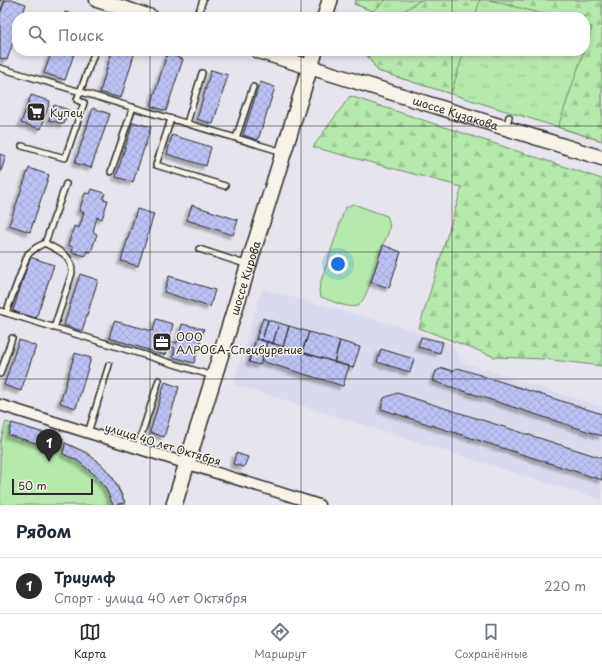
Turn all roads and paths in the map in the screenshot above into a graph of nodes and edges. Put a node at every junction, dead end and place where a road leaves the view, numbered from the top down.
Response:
1 (98, 0) edge
2 (203, 0) edge
3 (330, 0) edge
4 (135, 12) edge
5 (199, 12) edge
6 (326, 12) edge
7 (93, 56) edge
8 (274, 56) edge
9 (313, 56) edge
10 (310, 67) junction
11 (0, 68) edge
12 (202, 73) dead end
13 (254, 87) dead end
14 (81, 92) junction
15 (133, 107) junction
16 (171, 119) junction
17 (187, 124) junction
18 (236, 138) junction
19 (22, 146) dead end
20 (284, 152) junction
21 (602, 158) edge
22 (111, 172) dead end
23 (66, 184) dead end
24 (225, 186) dead end
25 (46, 243) junction
26 (199, 249) dead end
27 (248, 265) junction
28 (3, 312) edge
29 (54, 328) junction
30 (12, 338) dead end
31 (109, 365) dead end
32 (0, 374) edge
33 (214, 376) junction
34 (159, 380) dead end
35 (0, 405) edge
36 (88, 433) junction
37 (137, 448) junction
38 (186, 464) junction
39 (174, 505) edge
40 (319, 505) edge

1 - 4 main road
2 - 5 lane
3 - 6 main road
7 - 14 lane
8 - 10 main road, шоссе Кузакова
9 - 10 main road, шоссе Кирова
10 - 20 main road, шоссе Кирова
10 - 21 main road, шоссе Кузакова
11 - 14 lane
12 - 17 lane
13 - 18 lane
14 - 15 lane
14 - 19 lane
15 - 16 lane
15 - 22 lane
16 - 17 lane
16 - 24 lane
17 - 18 lane
18 - 20 lane
20 - 27 main road, шоссе Кирова
23 - 25 lane
25 - 28 lane
25 - 29 lane
26 - 27 lane
27 - 33 main road, шоссе Кирова
28 - 29 lane
29 - 33 lane
30 - 32 lane
31 - 36 lane
33 - 38 main road, шоссе Кирова
34 - 37 lane
35 - 36 street, улица 40 лет Октября
36 - 37 street, улица 40 лет Октября
37 - 38 street, улица 40 лет Октября
38 - 39 main road, шоссе Кирова
38 - 40 street, улица 40 лет Октября

